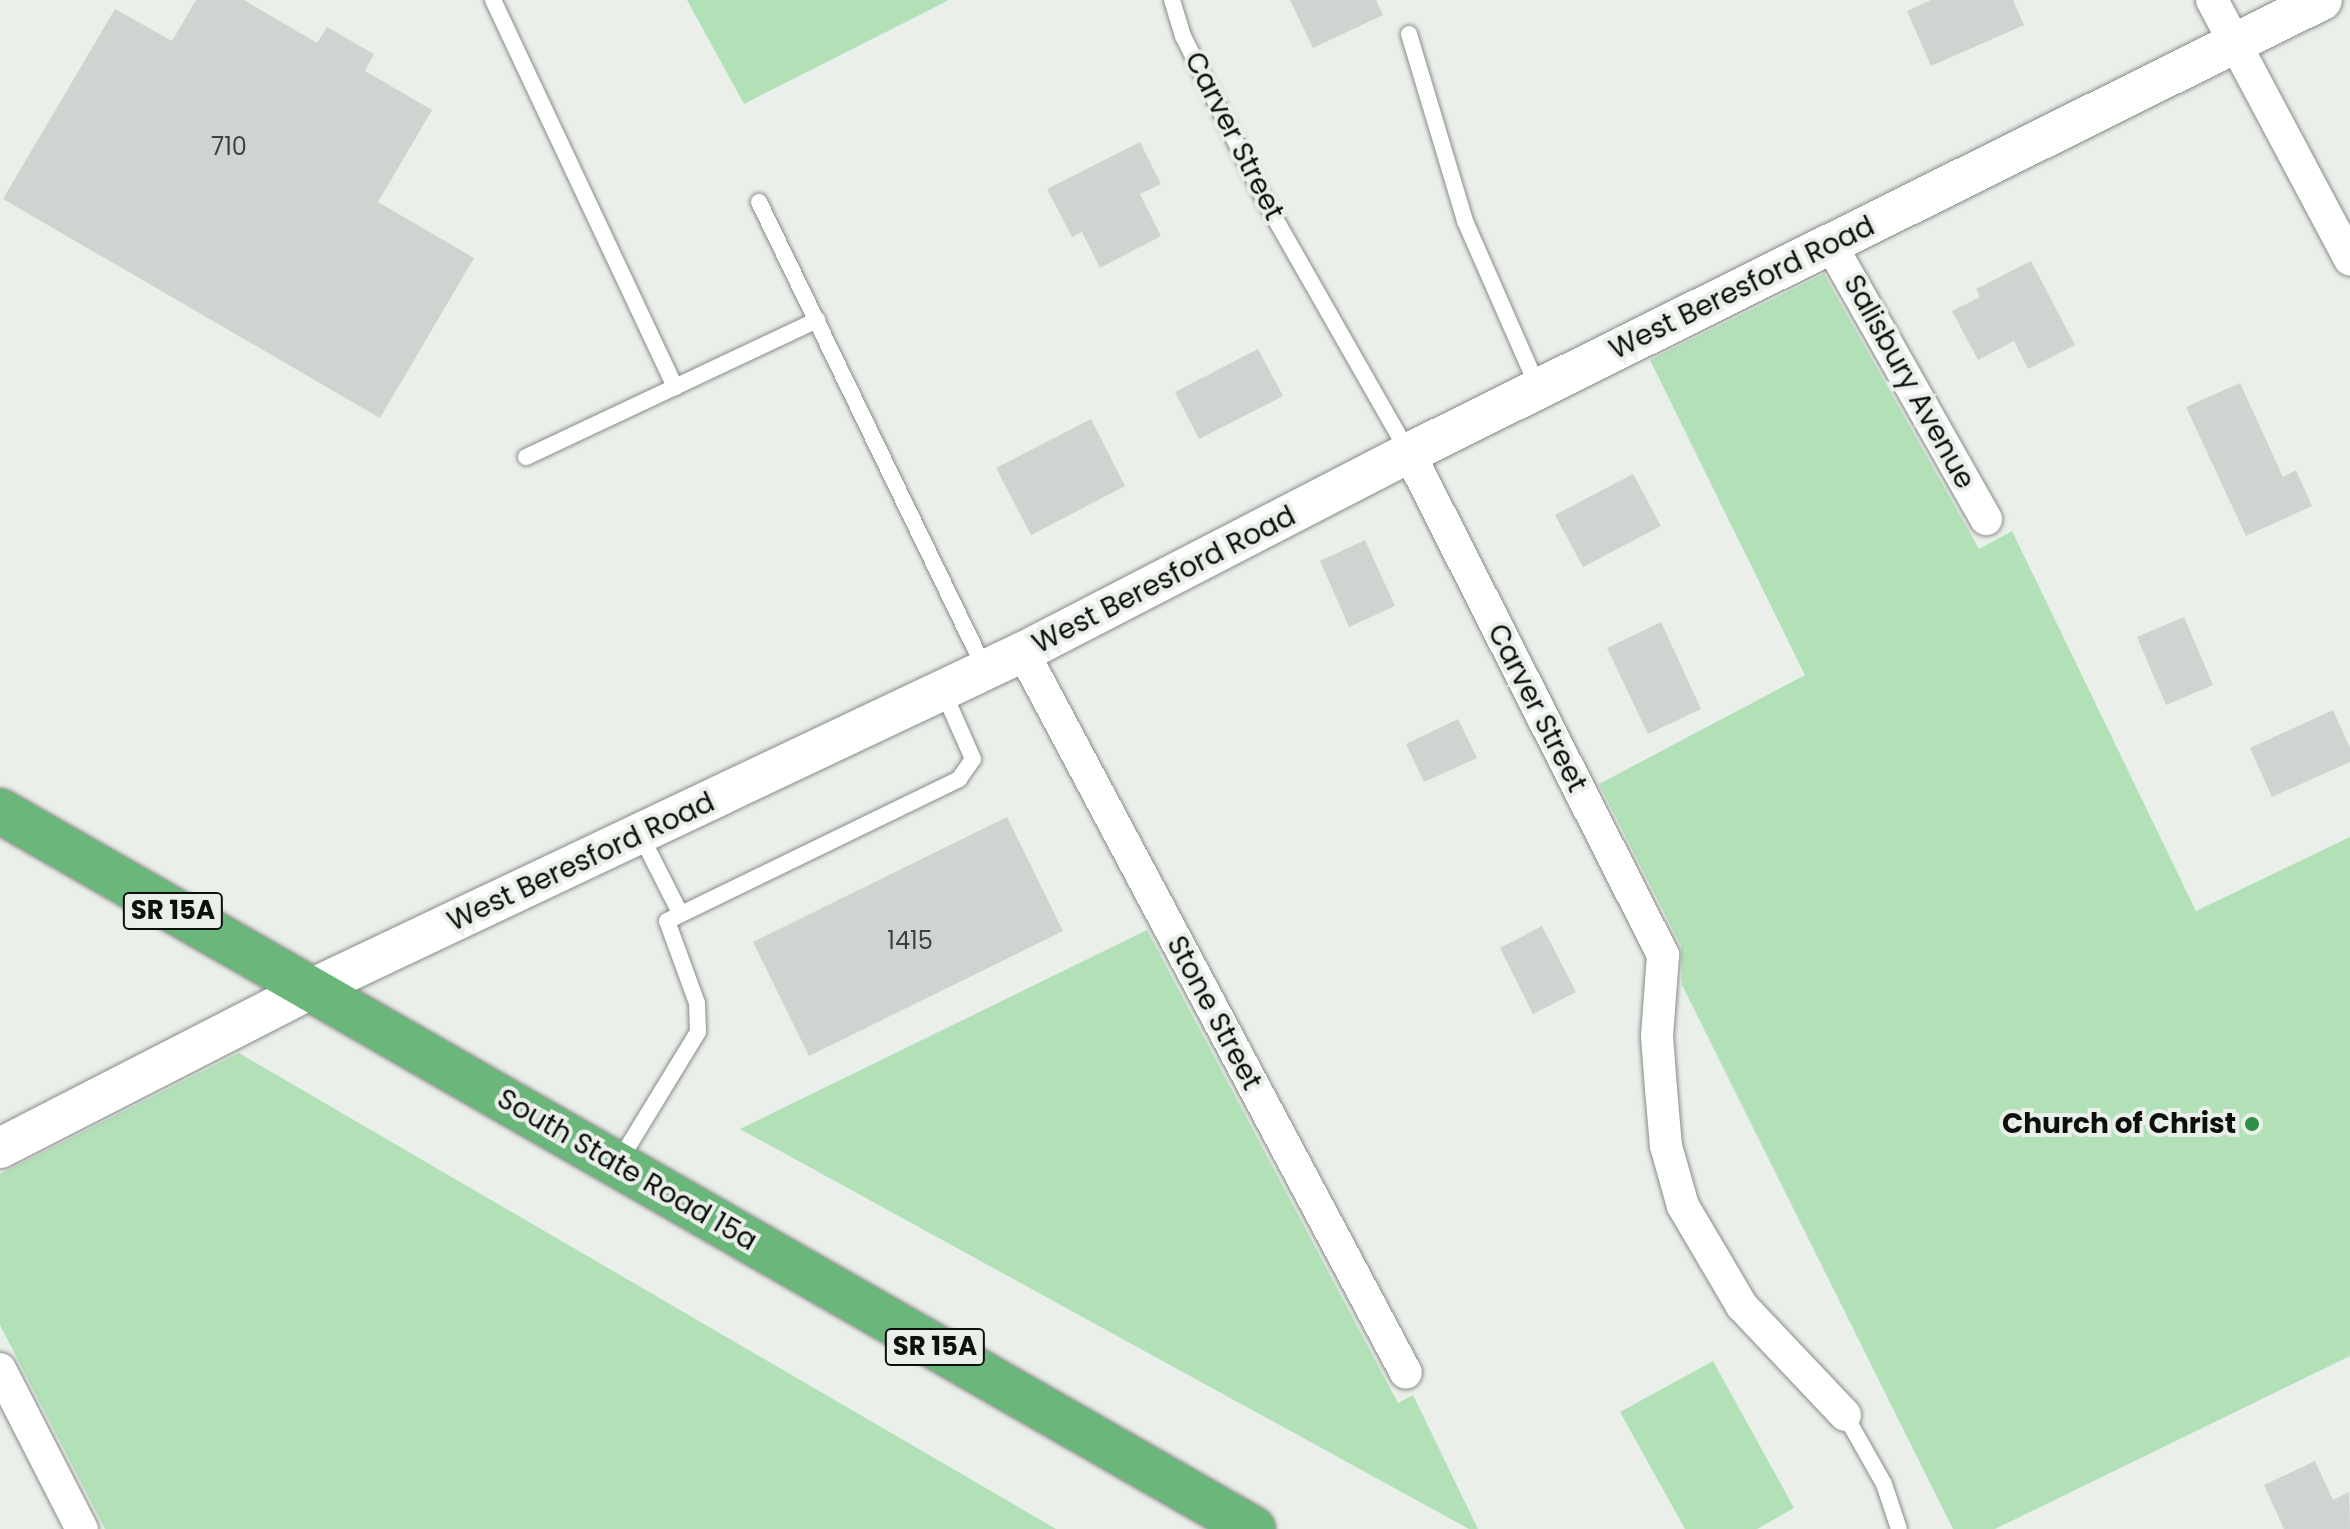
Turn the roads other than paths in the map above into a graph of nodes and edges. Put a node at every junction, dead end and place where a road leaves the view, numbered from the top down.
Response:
1 (493, 0) edge
2 (1172, 0) edge
3 (2212, 0) edge
4 (2322, 0) edge
5 (1409, 34) dead end
6 (2235, 42) junction
7 (759, 202) dead end
8 (1831, 245) junction
9 (2350, 260) edge
10 (817, 320) junction
11 (675, 387) junction
12 (1539, 389) junction
13 (1409, 453) junction
14 (526, 457) dead end
15 (1986, 519) dead end
16 (1023, 652) junction
17 (986, 670) junction
18 (943, 691) junction
19 (0, 811) edge
20 (640, 834) junction
21 (680, 913) junction
22 (311, 989) junction
23 (0, 1148) edge
24 (617, 1165) junction
25 (0, 1369) edge
26 (1406, 1373) dead end
27 (1845, 1415) joint
28 (82, 1529) edge
29 (1253, 1529) edge
30 (1899, 1529) edge

1 - 11 lane
2 - 13 lane, Carver Street
3 - 6 street
4 - 6 street, West Beresford Road
5 - 12 lane
6 - 8 street, West Beresford Road
6 - 9 street
7 - 10 lane
8 - 12 street, West Beresford Road
8 - 15 street, Salisbury Avenue
10 - 11 lane
10 - 17 lane
11 - 14 lane
12 - 13 street, West Beresford Road
13 - 16 street, West Beresford Road
13 - 27 street, Carver Street
16 - 17 street, West Beresford Road
16 - 26 street, Stone Street
17 - 18 street, West Beresford Road
18 - 20 street, West Beresford Road
18 - 21 lane
19 - 22 highway, South State Road 15a / SR 15A
20 - 21 lane
20 - 22 street, West Beresford Road
21 - 24 lane
22 - 23 street, West Beresford Road
22 - 24 highway, South State Road 15a / SR 15A
24 - 29 highway, South State Road 15a / SR 15A
25 - 28 street
27 - 30 lane

